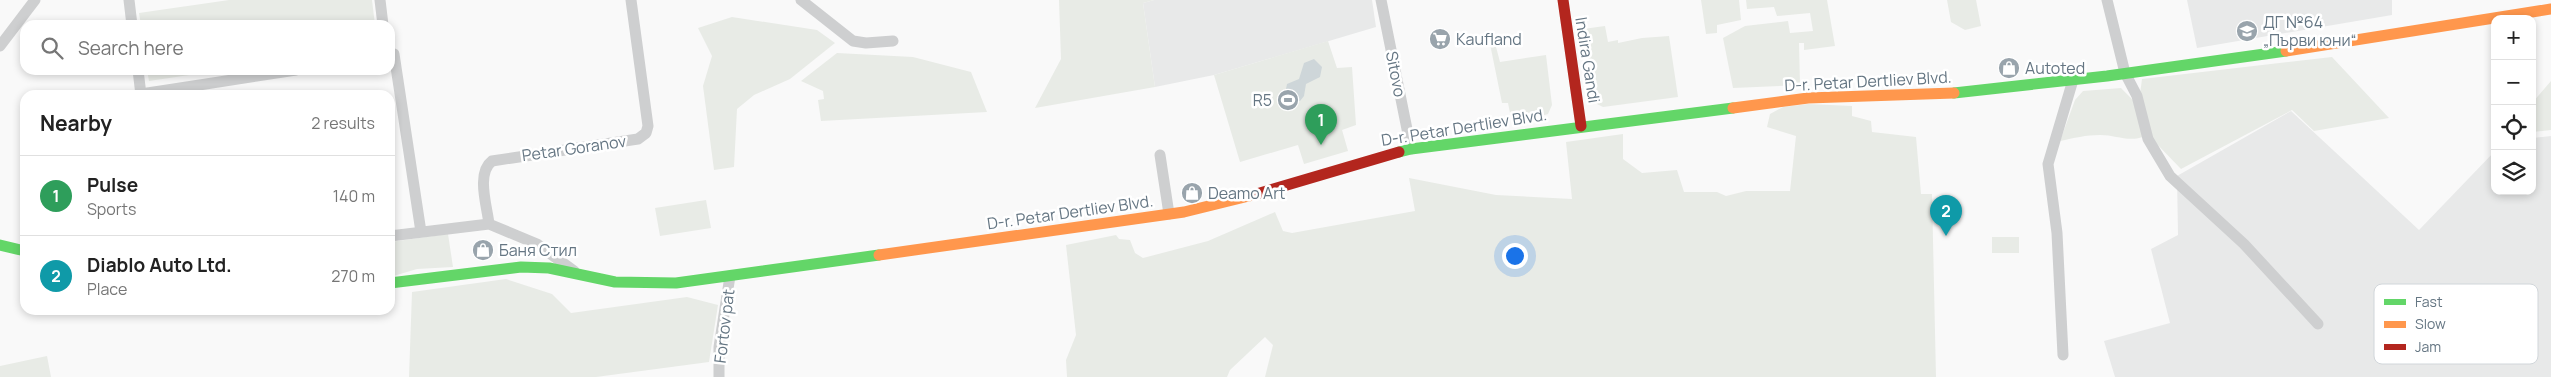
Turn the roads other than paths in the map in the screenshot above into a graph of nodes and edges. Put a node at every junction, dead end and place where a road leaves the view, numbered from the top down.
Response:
1 (36, 0) edge
2 (129, 0) edge
3 (380, 0) edge
4 (631, 0) edge
5 (801, 0) edge
6 (1381, 0) edge
7 (1563, 0) edge
8 (2107, 0) edge
9 (2551, 9) edge
10 (20, 20) edge
11 (20, 20) edge
12 (131, 20) edge
13 (382, 20) edge
14 (893, 41) dead end
15 (0, 46) edge
16 (395, 61) edge
17 (2126, 73) junction
18 (139, 75) edge
19 (265, 75) edge
20 (2073, 80) junction
21 (140, 90) edge
22 (172, 90) edge
23 (1581, 126) junction
24 (1411, 149) junction
25 (1160, 156) dead end
26 (1169, 214) junction
27 (489, 224) junction
28 (421, 232) junction
29 (395, 235) edge
30 (0, 245) edge
31 (20, 249) edge
32 (576, 273) junction
33 (730, 276) junction
34 (395, 282) edge
35 (2318, 324) dead end
36 (2063, 355) dead end
37 (718, 377) edge

1 - 10 street
2 - 12 street
3 - 13 street
4 - 27 street, Petar Goranov
5 - 14 street
6 - 24 street, Sitovo
7 - 23 main road, Indira Gandi
8 - 17 street
9 - 17 main road, D-r. Petar Dertliev Blvd.
11 - 15 street
16 - 28 street
17 - 20 main road, D-r. Petar Dertliev Blvd.
17 - 35 street
18 - 21 street
19 - 22 street
20 - 23 main road, D-r. Petar Dertliev Blvd.
20 - 36 street
23 - 24 main road, D-r. Petar Dertliev Blvd.
24 - 26 main road, D-r. Petar Dertliev Blvd.
25 - 26 street
26 - 33 main road, D-r. Petar Dertliev Blvd.
27 - 28 street
27 - 32 street
28 - 29 street
30 - 31 main road
32 - 33 main road, D-r. Petar Dertliev Blvd.
32 - 34 main road, D-r. Petar Dertliev Blvd.
33 - 37 street, Fortov pat

